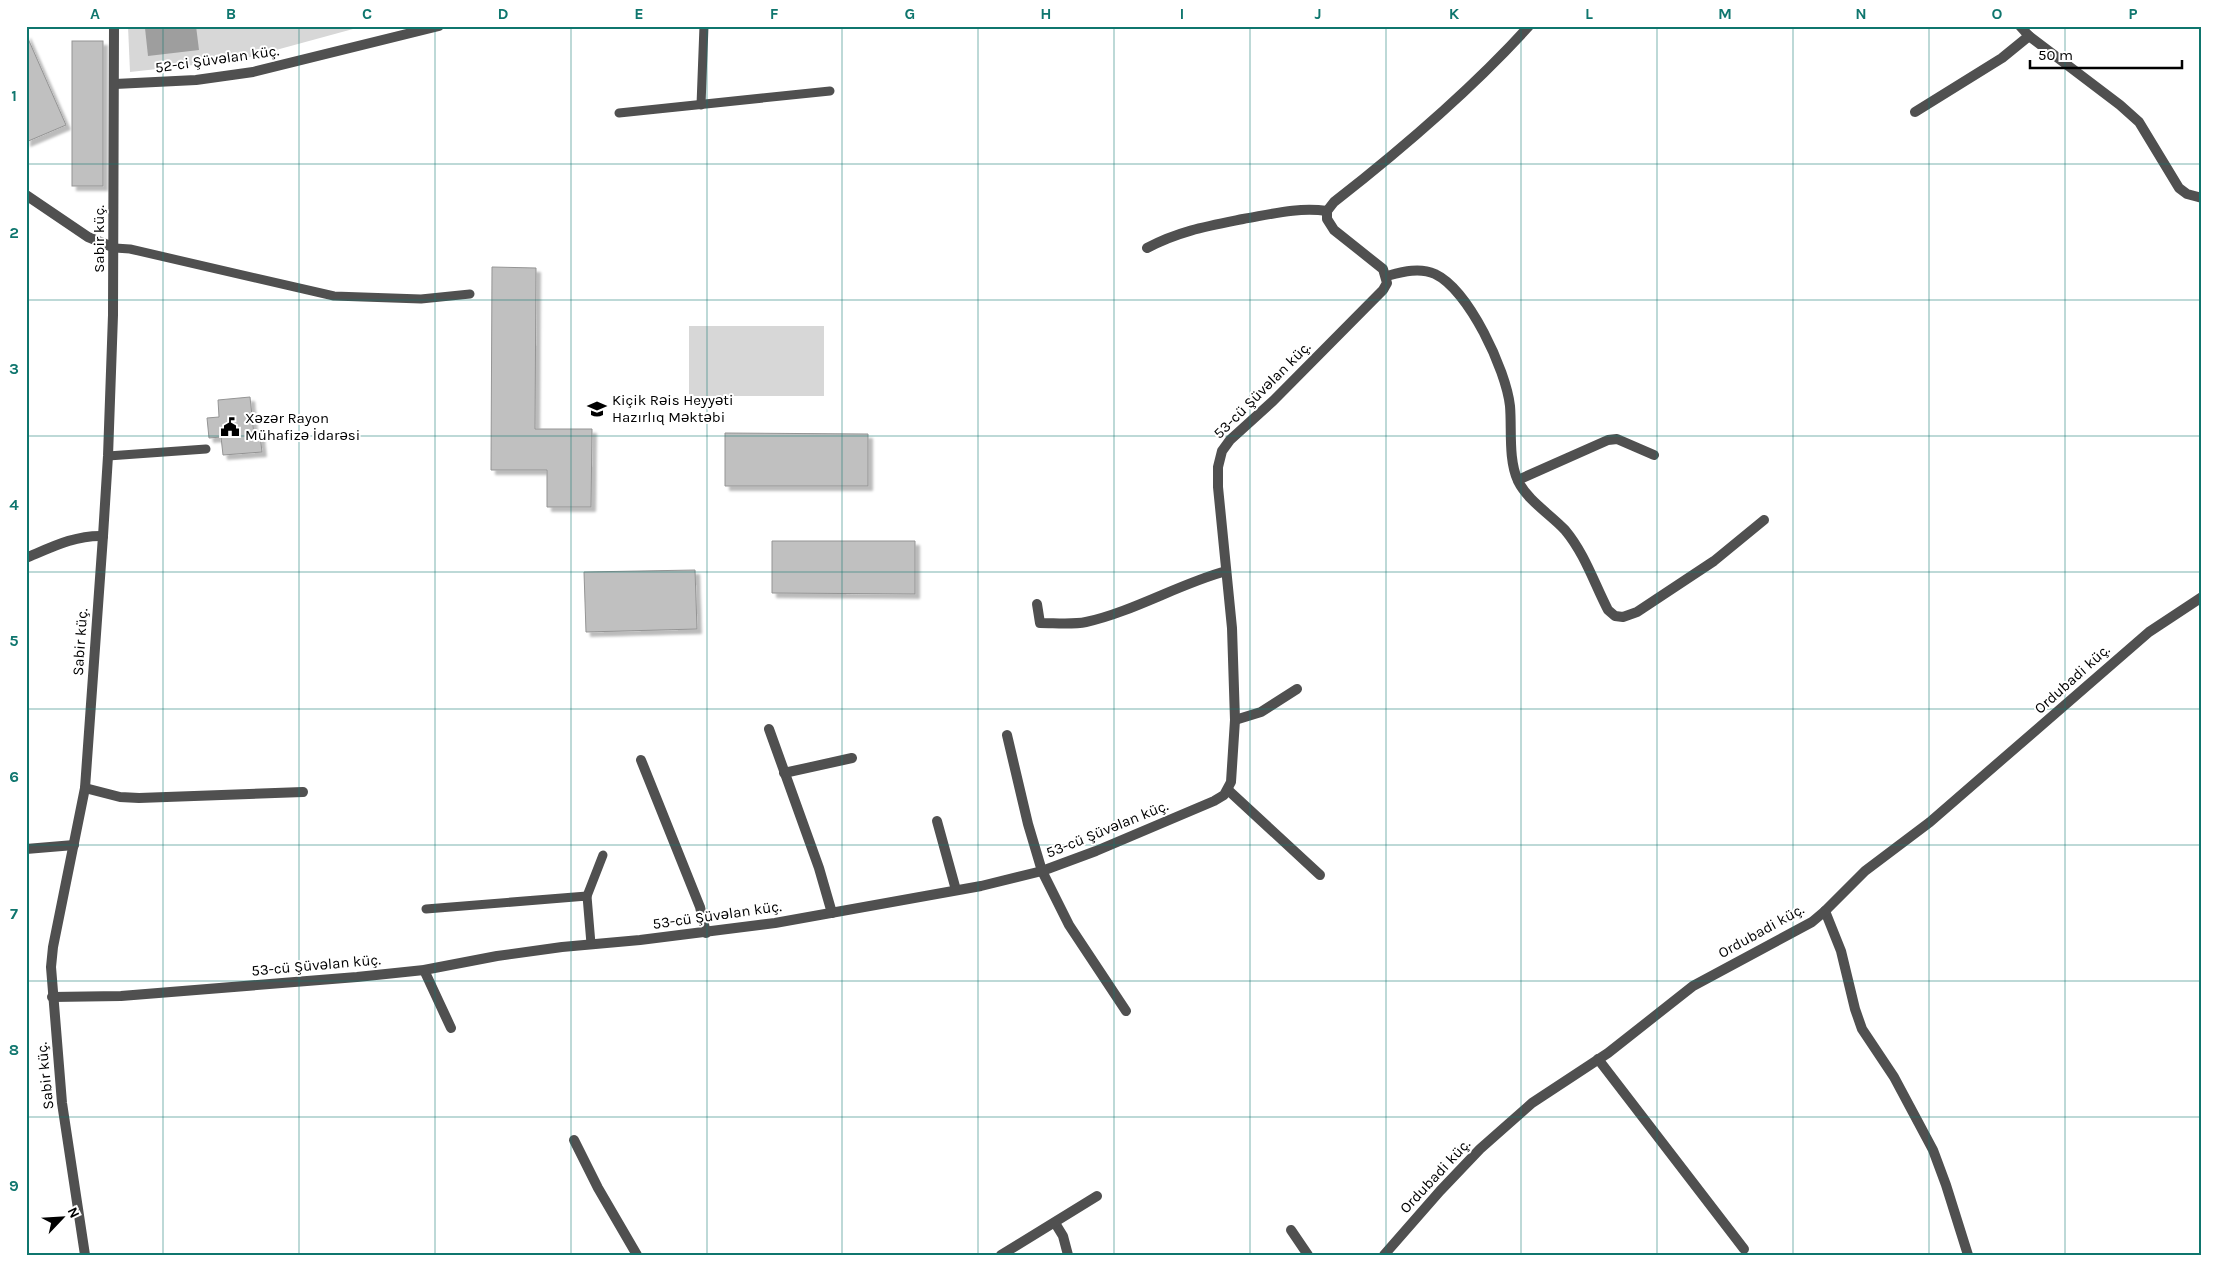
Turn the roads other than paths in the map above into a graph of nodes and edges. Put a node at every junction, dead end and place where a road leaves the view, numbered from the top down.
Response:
1 (114, 26) edge
2 (439, 26) edge
3 (704, 26) edge
4 (1529, 26) edge
5 (2020, 26) edge
6 (2029, 36) junction
7 (115, 84) junction
8 (830, 91) dead end
9 (701, 105) junction
10 (1915, 112) dead end
11 (618, 114) dead end
12 (26, 195) edge
13 (2202, 198) edge
14 (1327, 211) junction
15 (115, 248) junction
16 (1147, 248) dead end
17 (1386, 276) junction
18 (470, 294) dead end
19 (206, 449) dead end
20 (1654, 455) dead end
21 (108, 456) junction
22 (1518, 480) junction
23 (1764, 520) dead end
24 (103, 536) junction
25 (26, 558) edge
26 (1226, 571) junction
27 (2202, 597) edge
28 (1037, 604) dead end
29 (1298, 689) dead end
30 (1235, 720) junction
31 (769, 729) dead end
32 (1007, 735) dead end
33 (852, 758) dead end
34 (641, 760) dead end
35 (784, 773) junction
36 (85, 788) junction
37 (1228, 790) junction
38 (303, 792) dead end
39 (937, 820) dead end
40 (74, 845) junction
41 (26, 849) edge
42 (603, 855) dead end
43 (1042, 871) junction
44 (1320, 875) dead end
45 (956, 890) junction
46 (587, 896) junction
47 (426, 909) dead end
48 (1825, 911) junction
49 (832, 913) junction
50 (706, 933) junction
51 (591, 944) junction
52 (424, 970) junction
53 (52, 997) junction
54 (1126, 1010) dead end
55 (451, 1028) dead end
56 (1598, 1059) junction
57 (574, 1140) dead end
58 (1097, 1196) dead end
59 (1055, 1223) junction
60 (1291, 1230) dead end
61 (1744, 1249) dead end
62 (85, 1255) edge
63 (637, 1255) edge
64 (1001, 1255) edge
65 (1068, 1255) edge
66 (1308, 1255) edge
67 (1384, 1255) edge
68 (1968, 1255) edge

1 - 7 street, Sabir küç.
2 - 7 street, 52-ci Şüvəlan küç.
3 - 9 lane
4 - 14 street
5 - 6 street
6 - 10 street
6 - 13 street
7 - 15 street, Sabir küç.
8 - 9 lane
9 - 11 lane
12 - 15 street
14 - 16 street
14 - 17 street
15 - 18 lane
15 - 21 street, Sabir küç.
17 - 22 street
17 - 26 street, 53-cü Şüvəlan küç.
19 - 21 lane
20 - 22 street
21 - 24 street, Sabir küç.
22 - 23 street
24 - 25 street
24 - 36 street, Sabir küç.
26 - 28 street
26 - 30 street, 53-cü Şüvəlan küç.
27 - 48 street, Ordubadi küç.
29 - 30 street
30 - 37 street, 53-cü Şüvəlan küç.
31 - 35 street
32 - 43 street
33 - 35 street
34 - 50 street
35 - 49 street
36 - 38 street
36 - 40 street, Sabir küç.
37 - 43 street, 53-cü Şüvəlan küç.
37 - 44 street
39 - 45 street
40 - 41 street
40 - 53 street, Sabir küç.
42 - 46 lane
43 - 45 street, 53-cü Şüvəlan küç.
43 - 54 street
45 - 49 street, 53-cü Şüvəlan küç.
46 - 47 lane
46 - 51 lane
48 - 56 street, Ordubadi küç.
48 - 68 street
49 - 50 street, 53-cü Şüvəlan küç.
50 - 51 street, 53-cü Şüvəlan küç.
51 - 52 street, 53-cü Şüvəlan küç.
52 - 53 street, 53-cü Şüvəlan küç.
52 - 55 street
53 - 62 street, Sabir küç.
56 - 61 street
56 - 67 street, Ordubadi küç.
57 - 63 street
58 - 59 street
59 - 64 street
59 - 65 street
60 - 66 street

